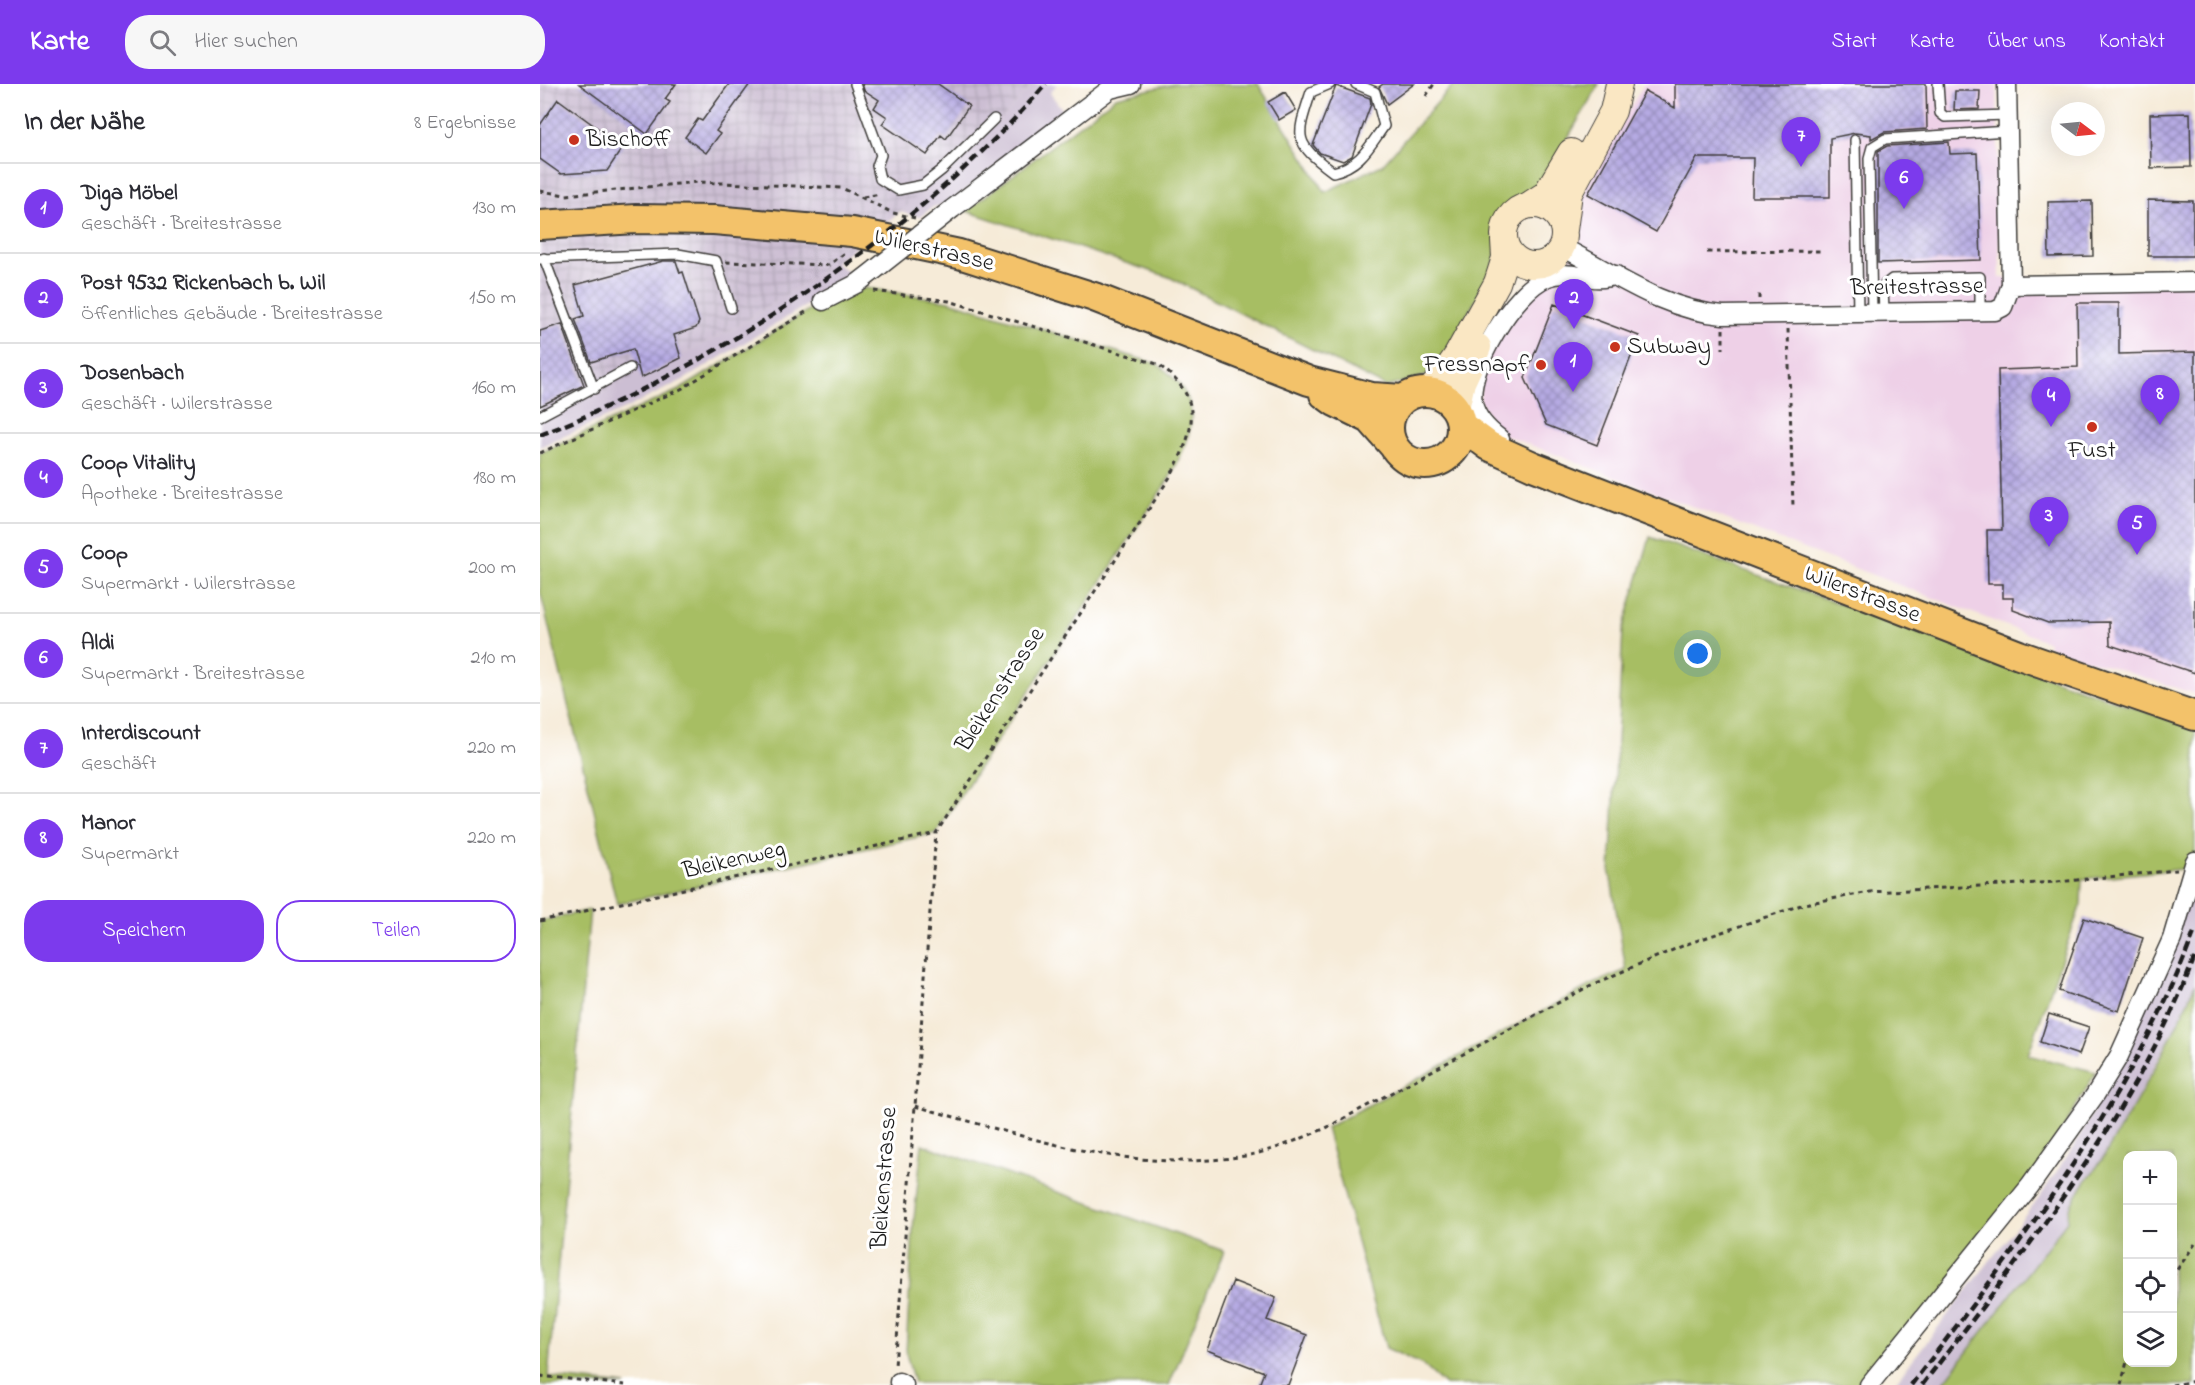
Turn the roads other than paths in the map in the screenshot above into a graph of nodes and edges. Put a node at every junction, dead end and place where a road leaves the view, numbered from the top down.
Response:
1 (855, 84) edge
2 (1131, 84) edge
3 (1302, 84) edge
4 (1330, 84) edge
5 (1356, 84) edge
6 (1938, 84) edge
7 (2007, 84) edge
8 (1617, 87) edge
9 (1311, 93) junction
10 (994, 119) dead end
11 (2008, 123) junction
12 (1855, 140) dead end
13 (1529, 205) junction
14 (540, 225) edge
15 (1563, 238) junction
16 (1504, 240) junction
17 (542, 259) edge
18 (1539, 265) junction
19 (1616, 275) junction
20 (2195, 282) edge
21 (2011, 285) junction
22 (823, 301) road end
23 (731, 308) dead end
24 (1980, 311) junction
25 (1871, 312) junction
26 (630, 368) dead end
27 (1309, 381) junction
28 (594, 390) junction
29 (1416, 395) junction
30 (540, 416) edge
31 (1459, 417) junction
32 (1392, 444) junction
33 (1449, 456) junction
34 (1533, 466) junction
35 (2195, 716) edge
36 (2194, 864) edge
37 (1869, 1385) edge

1 - 10 lane
2 - 22 street, bridge
3 - 9 lane
4 - 9 lane
5 - 9 lane
6 - 11 lane
7 - 11 street, Breitestrasse
8 - 13 main road
8 - 15 main road
11 - 21 street, Breitestrasse
11 - 25 lane
12 - 25 lane
13 - 15 main road
13 - 16 main road
14 - 27 main road, Wilerstrasse
15 - 18 main road
15 - 19 street, Breitestrasse
16 - 18 main road
16 - 29 main road
17 - 23 lane
17 - 28 lane
18 - 31 main road
19 - 25 street, Breitestrasse
19 - 34 street
20 - 21 street
21 - 24 street, Breitestrasse
24 - 25 street, Breitestrasse
24 - 25 lane
26 - 28 lane
27 - 29 main road, Wilerstrasse
27 - 32 main road, Wilerstrasse
28 - 30 lane
29 - 31 main road
29 - 32 main road
31 - 33 main road
31 - 34 main road, Wilerstrasse
32 - 33 main road
33 - 34 main road, Wilerstrasse
34 - 35 main road, Wilerstrasse
36 - 37 street

